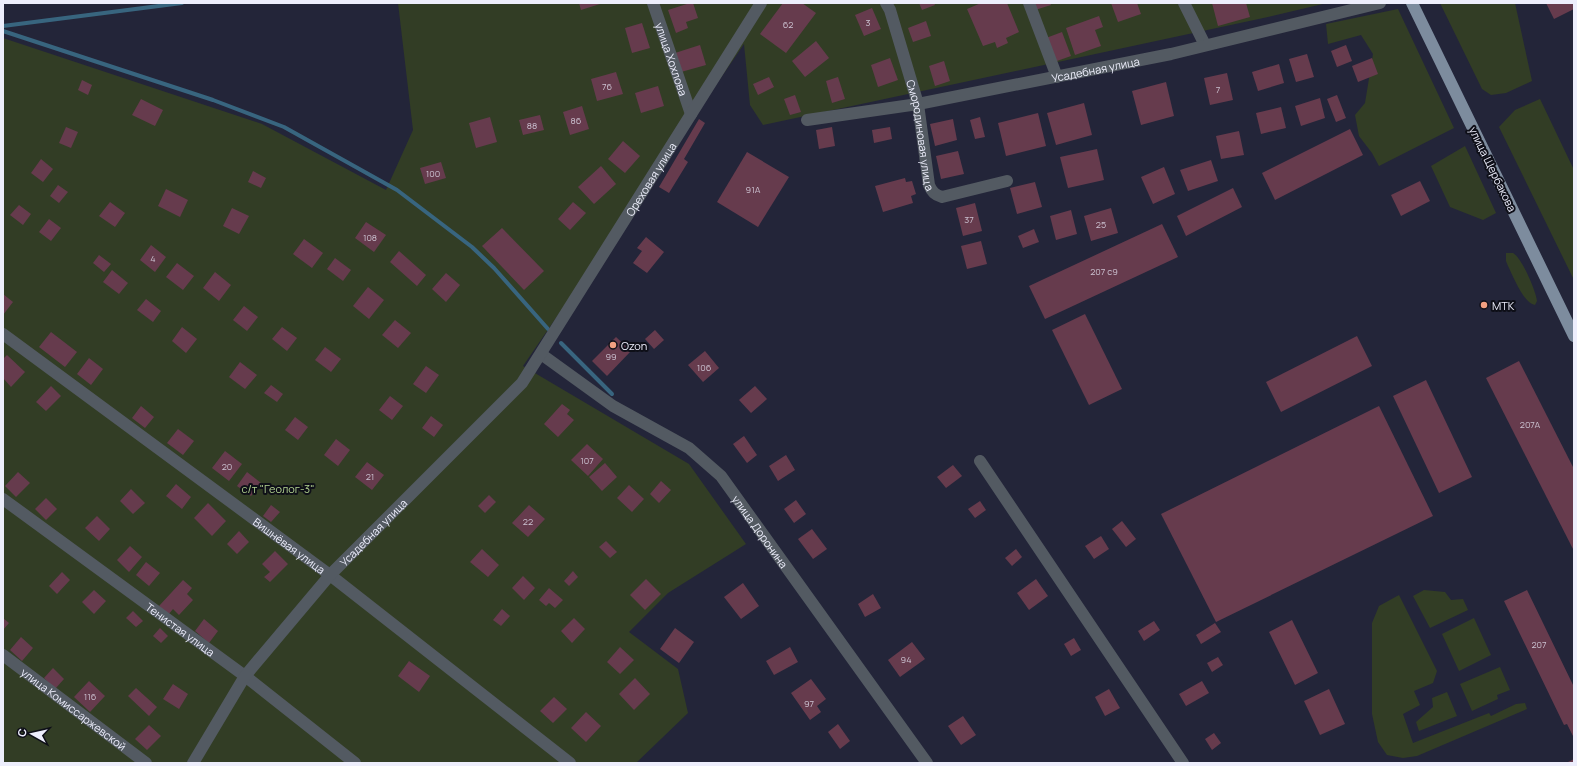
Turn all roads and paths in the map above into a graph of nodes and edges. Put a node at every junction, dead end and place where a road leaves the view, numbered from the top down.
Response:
1 (653, 3) edge
2 (761, 3) edge
3 (886, 3) edge
4 (1029, 3) edge
5 (1184, 3) edge
6 (1380, 3) edge
7 (1412, 3) edge
8 (1205, 45) junction
9 (1058, 77) junction
10 (918, 104) junction
11 (691, 114) junction
12 (807, 120) dead end
13 (1007, 180) dead end
14 (3, 334) edge
15 (1574, 336) edge
16 (541, 354) junction
17 (980, 461) dead end
18 (3, 499) edge
19 (330, 575) junction
20 (3, 655) edge
21 (245, 676) junction
22 (146, 763) edge
23 (193, 763) edge
24 (355, 763) edge
25 (570, 763) edge
26 (927, 763) edge
27 (1183, 763) edge

1 - 11 street, улица Хохлова
2 - 11 street, Ореховая улица
3 - 10 street, Смородиновая улица
4 - 9 street
5 - 8 street
6 - 8 street, Усадебная улица
7 - 15 main road, улица Щербакова
8 - 9 street, Усадебная улица
9 - 10 street, Усадебная улица
10 - 12 street, Усадебная улица
10 - 13 street, Смородиновая улица
11 - 16 street, Ореховая улица
14 - 19 street, Вишнёвая улица
16 - 19 street, Усадебная улица
16 - 26 street, улица Доронина
17 - 27 street
18 - 21 street, Тенистая улица
19 - 21 street, Усадебная улица
19 - 25 street, Вишнёвая улица
20 - 22 street, улица Комиссаржевской
21 - 23 street, Усадебная улица
21 - 24 street, Тенистая улица

